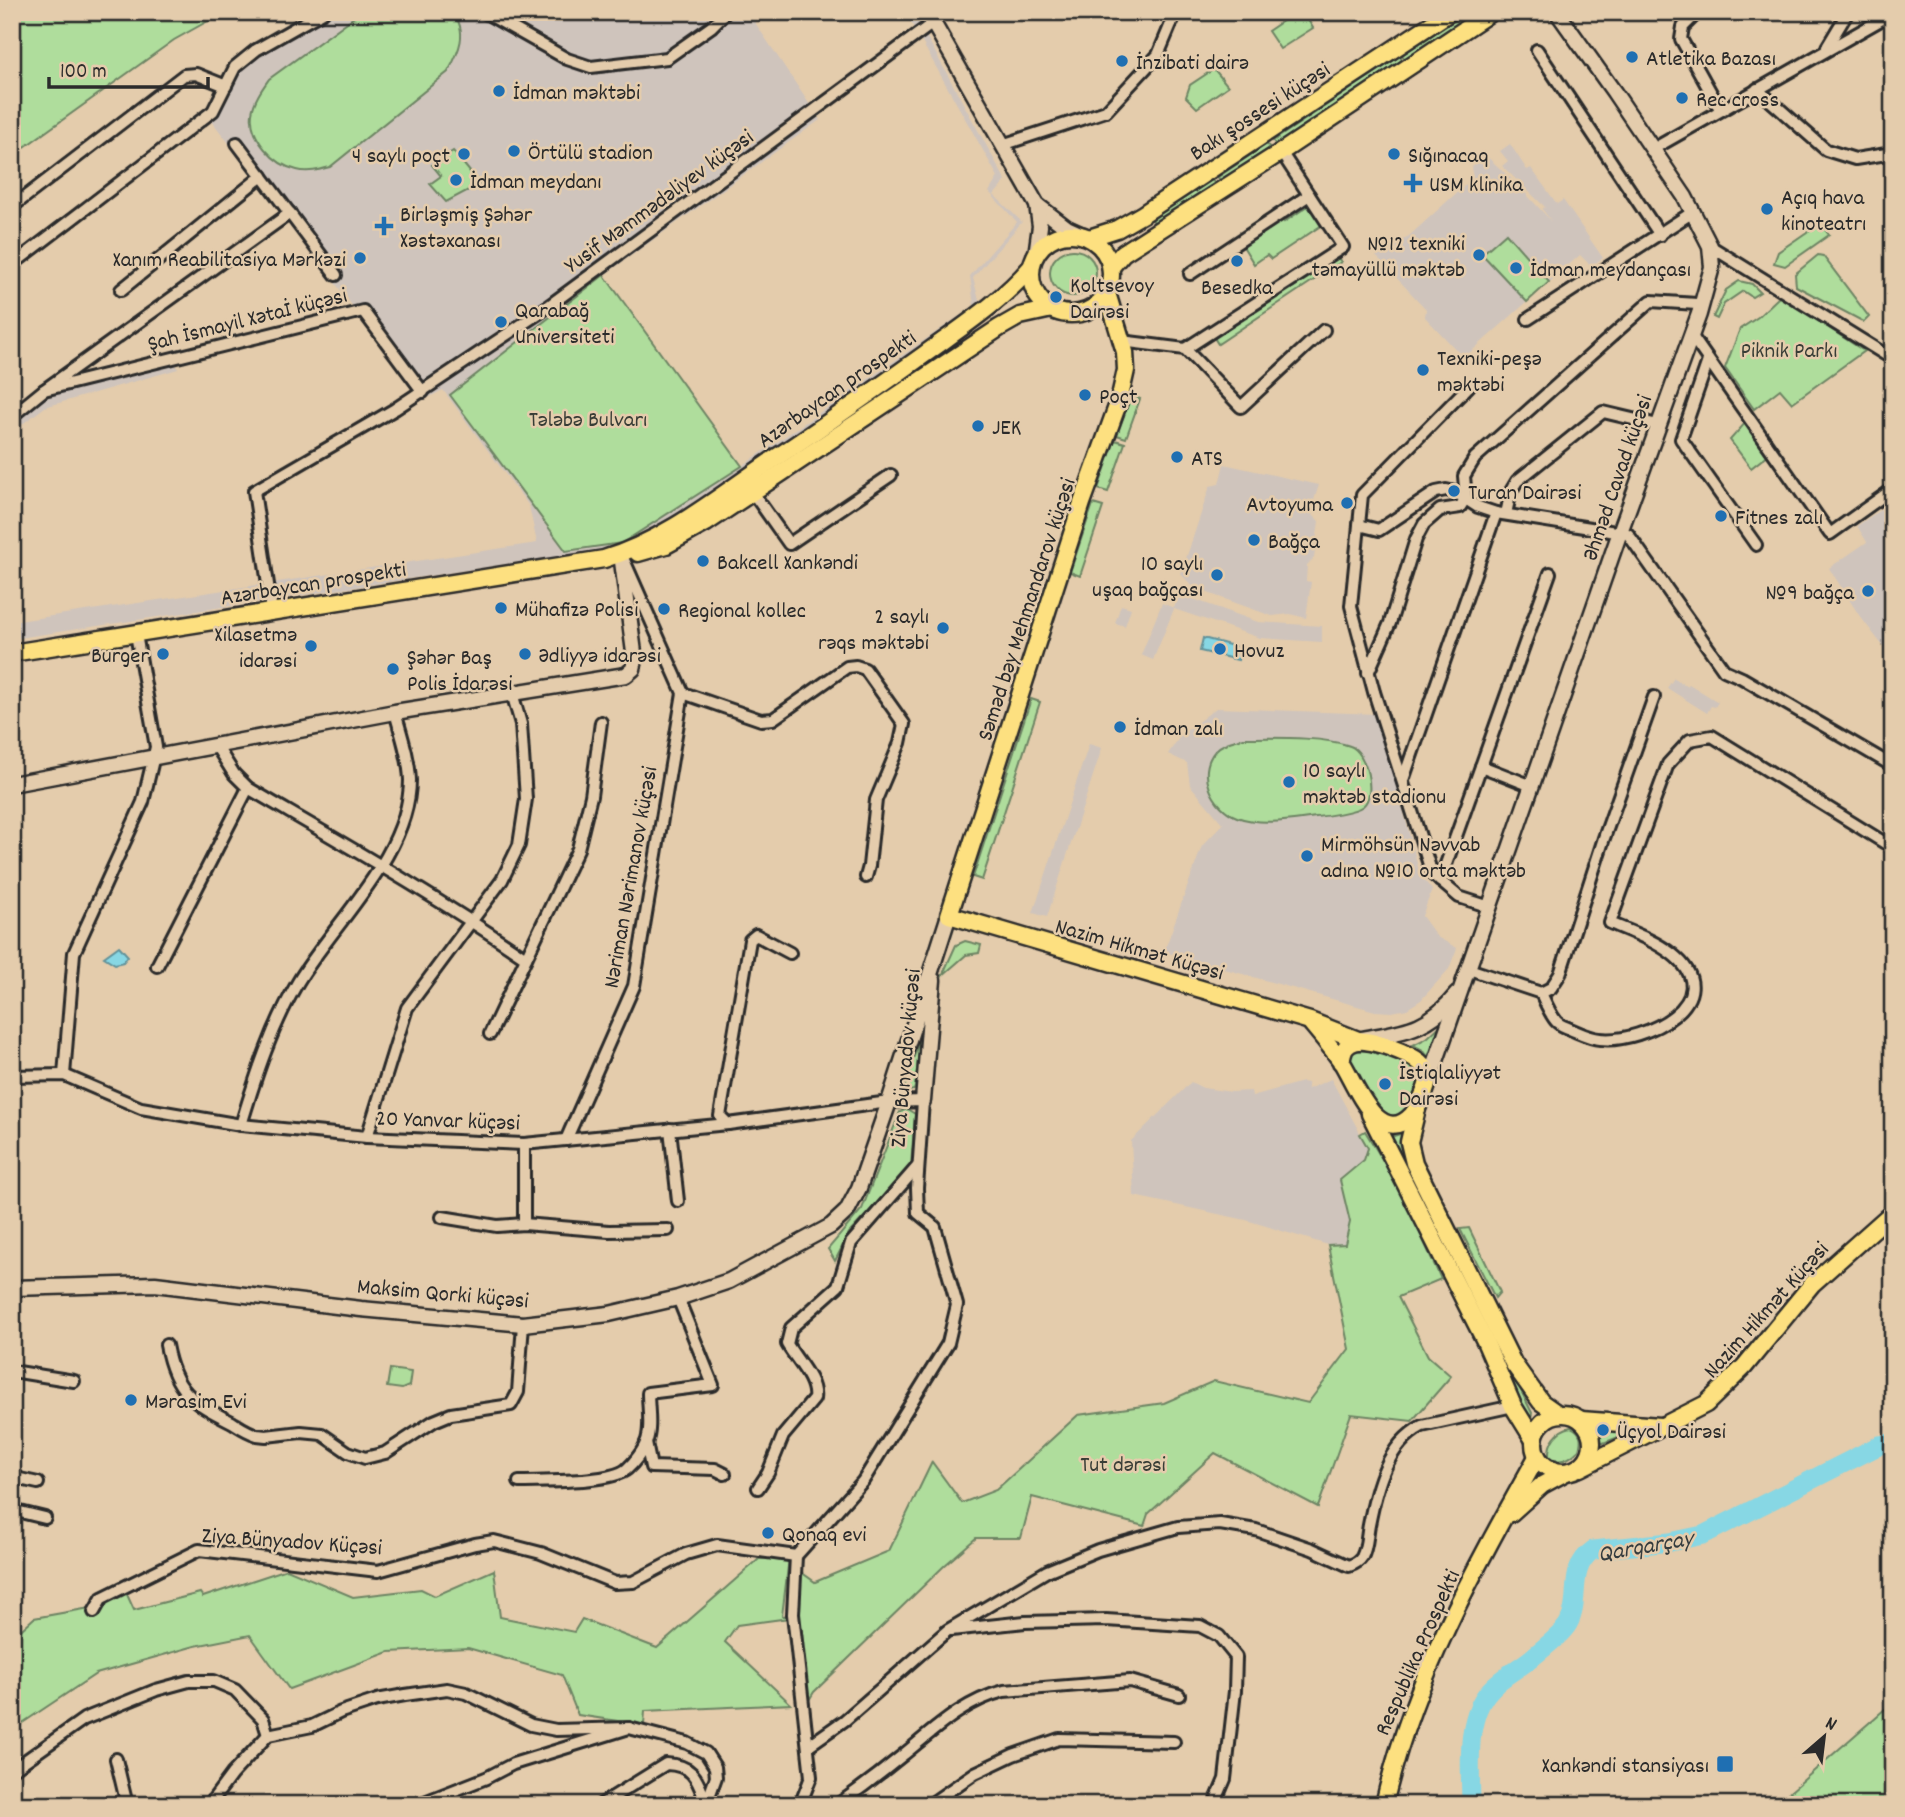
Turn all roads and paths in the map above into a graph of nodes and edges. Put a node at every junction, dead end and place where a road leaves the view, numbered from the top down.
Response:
1 (323, 12) edge
2 (484, 12) edge
3 (726, 12) edge
4 (1176, 12) edge
5 (1491, 12) edge
6 (1557, 12) edge
7 (1698, 12) edge
8 (1848, 12) edge
9 (1893, 13) edge
10 (1445, 14) edge
11 (930, 18) edge
12 (1537, 50) dead end
13 (1825, 50) junction
14 (226, 86) junction
15 (1757, 89) junction
16 (1720, 109) junction
17 (237, 143) dead end
18 (1002, 145) junction
19 (1653, 149) junction
20 (1281, 152) junction
21 (1893, 153) edge
22 (262, 176) junction
23 (1309, 195) junction
24 (1037, 205) junction
25 (12, 207) edge
26 (1693, 212) junction
27 (290, 213) junction
28 (1660, 235) junction
29 (1089, 238) junction
30 (1710, 246) junction
31 (1033, 261) junction
32 (12, 265) edge
33 (1111, 267) junction
34 (1191, 274) dead end
35 (336, 275) dead end
36 (121, 290) dead end
37 (1107, 293) junction
38 (1697, 304) dead end
39 (1052, 309) junction
40 (1089, 310) junction
41 (1528, 319) dead end
42 (1324, 330) dead end
43 (1119, 334) junction
44 (1691, 335) junction
45 (1185, 349) junction
46 (1893, 350) edge
47 (1708, 361) junction
48 (1469, 386) dead end
49 (44, 390) junction
50 (423, 391) junction
51 (12, 416) edge
52 (1658, 425) junction
53 (789, 449) junction
54 (799, 463) junction
55 (891, 475) dead end
56 (1893, 489) edge
57 (753, 493) junction
58 (1466, 498) junction
59 (1501, 514) junction
60 (1359, 525) junction
61 (1620, 532) junction
62 (1755, 545) dead end
63 (621, 554) junction
64 (1550, 573) dead end
65 (272, 611) junction
66 (136, 634) junction
67 (12, 653) edge
68 (1368, 673) junction
69 (512, 693) junction
70 (682, 693) junction
71 (1654, 698) dead end
72 (395, 712) junction
73 (601, 722) dead end
74 (217, 747) junction
75 (153, 759) junction
76 (1481, 766) junction
77 (1893, 766) edge
78 (1403, 780) junction
79 (12, 784) edge
80 (1532, 786) junction
81 (248, 788) junction
82 (1893, 848) edge
83 (382, 865) junction
84 (866, 877) dead end
85 (1440, 881) junction
86 (1490, 907) junction
87 (951, 915) junction
88 (473, 921) junction
89 (790, 953) dead end
90 (526, 958) junction
91 (934, 959) junction
92 (157, 966) dead end
93 (1469, 969) junction
94 (1462, 987) junction
95 (1541, 993) junction
96 (1310, 1021) junction
97 (489, 1034) dead end
98 (1359, 1040) junction
99 (1341, 1062) junction
100 (64, 1075) junction
101 (12, 1076) edge
102 (1429, 1081) junction
103 (923, 1101) junction
104 (889, 1102) junction
105 (1417, 1109) junction
106 (1370, 1114) junction
107 (728, 1124) junction
108 (241, 1125) junction
109 (670, 1129) junction
110 (368, 1138) junction
111 (566, 1140) junction
112 (524, 1144) junction
113 (918, 1166) junction
114 (678, 1201) dead end
115 (847, 1211) joint
116 (1893, 1212) edge
117 (442, 1217) dead end
118 (524, 1224) junction
119 (668, 1230) dead end
120 (12, 1289) edge
121 (678, 1298) junction
122 (523, 1324) junction
123 (166, 1345) dead end
124 (12, 1371) edge
125 (74, 1381) dead end
126 (1513, 1406) junction
127 (1558, 1414) junction
128 (1581, 1420) junction
129 (1662, 1426) junction
130 (1534, 1440) junction
131 (646, 1443) junction
132 (1537, 1457) junction
133 (1573, 1470) junction
134 (12, 1473) edge
135 (725, 1474) dead end
136 (520, 1482) dead end
137 (38, 1483) dead end
138 (758, 1488) dead end
139 (12, 1510) edge
140 (46, 1518) dead end
141 (1501, 1522) junction
142 (796, 1556) junction
143 (94, 1612) dead end
144 (948, 1630) junction
145 (1179, 1695) dead end
146 (629, 1728) junction
147 (268, 1735) junction
148 (1174, 1742) dead end
149 (808, 1745) junction
150 (116, 1759) dead end
151 (12, 1770) edge
152 (706, 1803) edge
153 (127, 1805) edge
154 (209, 1805) edge
155 (417, 1805) edge
156 (600, 1805) edge
157 (800, 1805) edge
158 (837, 1805) edge
159 (929, 1805) edge
160 (1214, 1805) edge
161 (1384, 1805) edge

1 - 14 street
2 - 3 street
4 - 18 street
5 - 20 main road, Bakı şossesi küçəsi
6 - 19 street, Əhməd Cavad küçəsi
7 - 16 street
8 - 13 street
9 - 13 street
10 - 29 main road, Bakı şossesi küçəsi
11 - 18 street
11 - 50 street, Yusif Məmmədəliyev küçəsi
12 - 28 street
13 - 15 street
14 - 25 street
14 - 32 street
15 - 16 street
15 - 21 street
16 - 19 street
17 - 22 street
18 - 24 street
19 - 26 street, Əhməd Cavad küçəsi
20 - 23 street
20 - 33 main road, Bakı şossesi küçəsi
22 - 27 street
22 - 36 street
23 - 34 street
23 - 45 street
24 - 29 street
24 - 31 street
26 - 28 street
26 - 30 street, Əhməd Cavad küçəsi
27 - 35 street
27 - 49 street, Şah İsmayil Xətaİ küçəsi
28 - 41 street
29 - 31 main road
29 - 33 main road
30 - 44 street, Əhməd Cavad küçəsi
30 - 46 street
31 - 39 main road
31 - 53 main road, Azərbaycan prospekti
33 - 37 main road
37 - 40 main road
37 - 43 main road, Səməd bəy Mehmandarov küçəsi
38 - 58 street
39 - 40 main road
39 - 54 main road, Azərbaycan prospekti
40 - 43 main road
42 - 45 street
43 - 45 street
43 - 87 main road, Səməd bəy Mehmandarov küçəsi
44 - 47 street
44 - 52 street, Əhməd Cavad küçəsi
47 - 56 street
47 - 62 street
48 - 60 street
49 - 50 street, Şah İsmayil Xətaİ küçəsi
49 - 51 street, Şah İsmayil Xətaİ küçəsi
50 - 65 street, Yusif Məmmədəliyev küçəsi
52 - 59 street
52 - 61 street, Əhməd Cavad küçəsi
53 - 54 main road
53 - 63 main road, Azərbaycan prospekti
54 - 57 main road, Azərbaycan prospekti
55 - 57 street
57 - 63 main road, Azərbaycan prospekti
58 - 59 street
58 - 60 street
58 - 68 street
59 - 61 street
59 - 78 street
60 - 68 street
61 - 77 street
61 - 80 street, Əhməd Cavad küçəsi
63 - 65 main road, Azərbaycan prospekti
63 - 69 street
63 - 70 street
64 - 76 street
65 - 66 main road, Azərbaycan prospekti
66 - 67 main road, Azərbaycan prospekti
66 - 75 street
68 - 78 street
69 - 72 street
69 - 88 street
70 - 84 street
70 - 111 street, Nəriman Nərimanov küçəsi
71 - 95 street
72 - 74 street
72 - 83 street
73 - 90 street
74 - 75 street
74 - 81 street
75 - 79 street
75 - 100 street
76 - 80 street
76 - 85 street
78 - 85 street
80 - 86 street, Əhməd Cavad küçəsi
81 - 83 street
81 - 92 street
82 - 95 street
83 - 88 street
83 - 108 street
85 - 86 street
86 - 93 street, Əhməd Cavad küçəsi
87 - 91 street, Səməd bəy Mehmandarov küçəsi
87 - 96 main road, Nazim Hikmət Küçəsi
88 - 90 street
88 - 110 street
89 - 107 street
90 - 97 street
91 - 103 street, Ziya Bünyadov küçəsi
91 - 104 street, Səməd bəy Mehmandarov küçəsi
93 - 94 street, Əhməd Cavad küçəsi
93 - 95 street
94 - 98 street
94 - 102 street, Əhməd Cavad küçəsi
96 - 98 main road, Nazim Hikmət Küçəsi
96 - 99 main road
98 - 99 main road
98 - 102 main road
99 - 106 main road
100 - 101 street, 20 Yanvar küçəsi
100 - 108 street, 20 Yanvar küçəsi
102 - 105 main road
103 - 104 street, 20 Yanvar küçəsi
103 - 113 street, Ziya Bünyadov küçəsi
104 - 107 street, 20 Yanvar küçəsi
104 - 115 street, Səməd bəy Mehmandarov küçəsi
105 - 106 main road
105 - 127 main road
106 - 126 main road
107 - 109 street, 20 Yanvar küçəsi
108 - 110 street, 20 Yanvar küçəsi
109 - 111 street, 20 Yanvar küçəsi
109 - 114 street
110 - 112 street, 20 Yanvar küçəsi
111 - 112 street, 20 Yanvar küçəsi
112 - 118 street
113 - 138 street, Ziya Bünyadov küçəsi
113 - 142 street, Ziya Bünyadov küçəsi
115 - 121 street, Maksim Qorki küçəsi
116 - 129 main road, Nazim Hikmət Küçəsi
117 - 118 street
118 - 119 street
120 - 122 street, Maksim Qorki küçəsi
121 - 122 street, Maksim Qorki küçəsi
121 - 131 street
122 - 123 street
124 - 125 street
126 - 130 main road
126 - 144 street
127 - 128 main road
127 - 130 main road
128 - 129 main road
128 - 133 main road
129 - 133 main road, Nazim Hikmət Küçəsi
130 - 132 main road
131 - 135 street
131 - 136 street
132 - 133 main road
132 - 141 main road, Respublika Prospekti
133 - 141 main road, Nazim Hikmət Küçəsi
134 - 137 street
139 - 140 street
141 - 161 main road, Respublika Prospekti
142 - 143 street, Ziya Bünyadov Küçəsi
142 - 149 street
144 - 149 street
144 - 160 street
145 - 158 street
146 - 147 street
146 - 152 street
146 - 155 street
147 - 151 street
147 - 154 street
148 - 159 street
149 - 157 street
150 - 153 street
152 - 156 street

